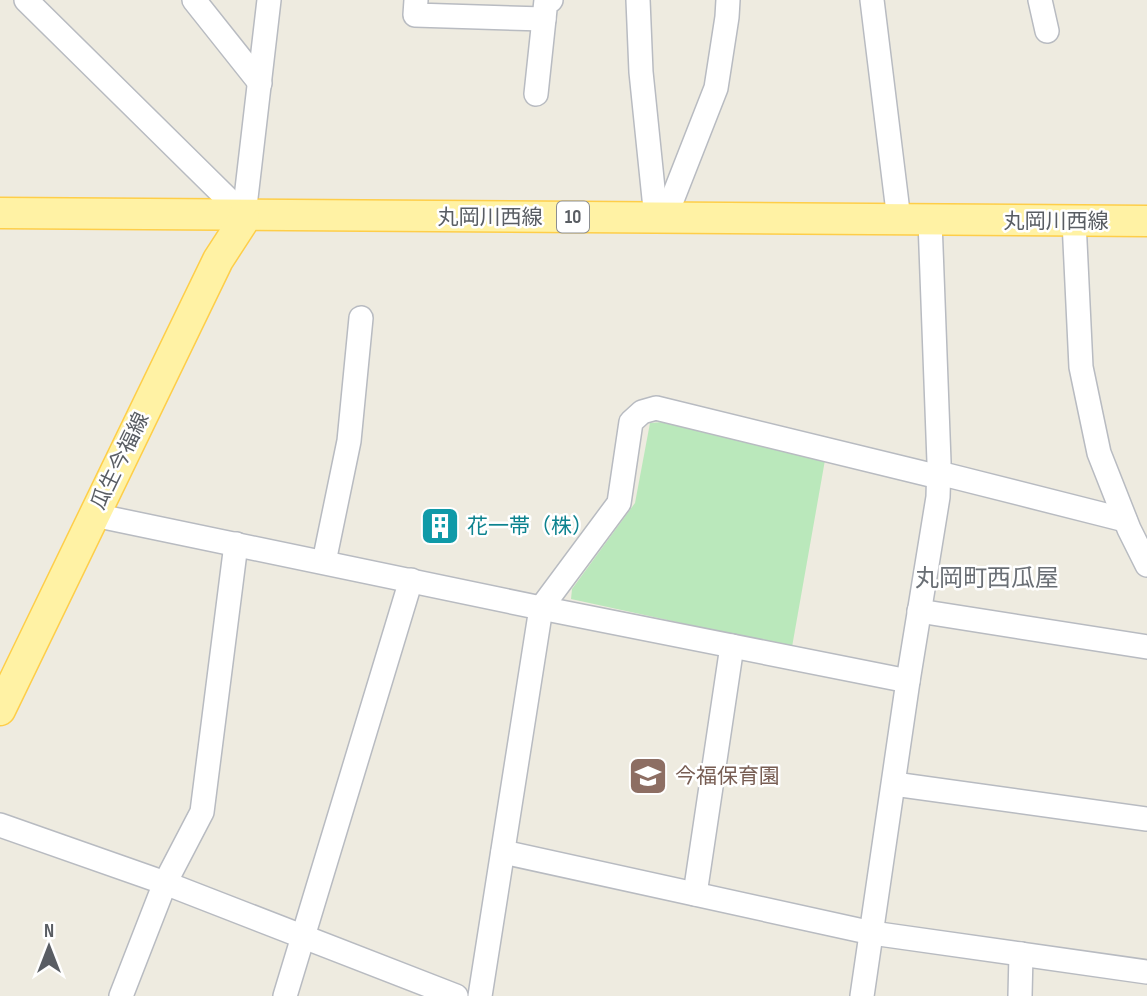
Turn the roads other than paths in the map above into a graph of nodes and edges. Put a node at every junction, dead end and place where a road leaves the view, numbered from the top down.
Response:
1 (26, 0) edge
2 (194, 0) edge
3 (269, 0) edge
4 (416, 0) edge
5 (638, 0) edge
6 (729, 0) edge
7 (872, 0) edge
8 (1040, 0) edge
9 (547, 10) edge
10 (1047, 31) dead end
11 (260, 83) junction
12 (536, 94) dead end
13 (0, 213) edge
14 (244, 215) junction
15 (660, 218) junction
16 (899, 220) junction
17 (930, 220) junction
18 (1074, 221) junction
19 (1147, 222) edge
20 (361, 318) dead end
21 (939, 475) junction
22 (94, 515) junction
23 (1125, 520) junction
24 (236, 544) junction
25 (324, 562) junction
26 (1147, 565) edge
27 (411, 580) junction
28 (541, 608) junction
29 (919, 611) junction
30 (732, 646) junction
31 (1147, 647) edge
32 (908, 681) junction
33 (0, 710) edge
34 (894, 784) junction
35 (1147, 819) edge
36 (0, 825) edge
37 (503, 852) junction
38 (165, 883) junction
39 (695, 894) junction
40 (872, 933) junction
41 (303, 937) junction
42 (1021, 954) junction
43 (1147, 972) edge
44 (121, 996) edge
45 (285, 996) edge
46 (456, 996) edge
47 (480, 996) edge
48 (862, 996) edge
49 (1020, 996) edge

1 - 14 street
2 - 11 street
3 - 11 street
4 - 9 street
5 - 15 street
6 - 15 street
7 - 16 street
8 - 10 street
9 - 12 street
11 - 14 street
13 - 14 main road, 丸岡川西線 / 10
14 - 15 main road, 丸岡川西線 / 10
14 - 22 main road, 瓜生今福線
15 - 16 main road, 丸岡川西線 / 10
16 - 17 main road, 丸岡川西線 / 10
17 - 18 main road, 丸岡川西線 / 10
17 - 21 street
18 - 19 main road, 丸岡川西線 / 10
18 - 23 street
20 - 25 street
21 - 23 street
21 - 28 street
21 - 29 street
22 - 24 street
22 - 33 main road, 瓜生今福線
23 - 26 street
24 - 25 street
24 - 38 street
25 - 27 street
27 - 28 street
27 - 41 street
28 - 30 street
28 - 37 street
29 - 31 street
29 - 32 street
30 - 32 street
30 - 39 street
32 - 34 street
34 - 35 street
34 - 40 street
36 - 38 street
37 - 39 street
37 - 47 street
38 - 41 street
38 - 44 street
39 - 40 street
40 - 42 street
40 - 48 street
41 - 45 street
41 - 46 street
42 - 43 street
42 - 49 street

